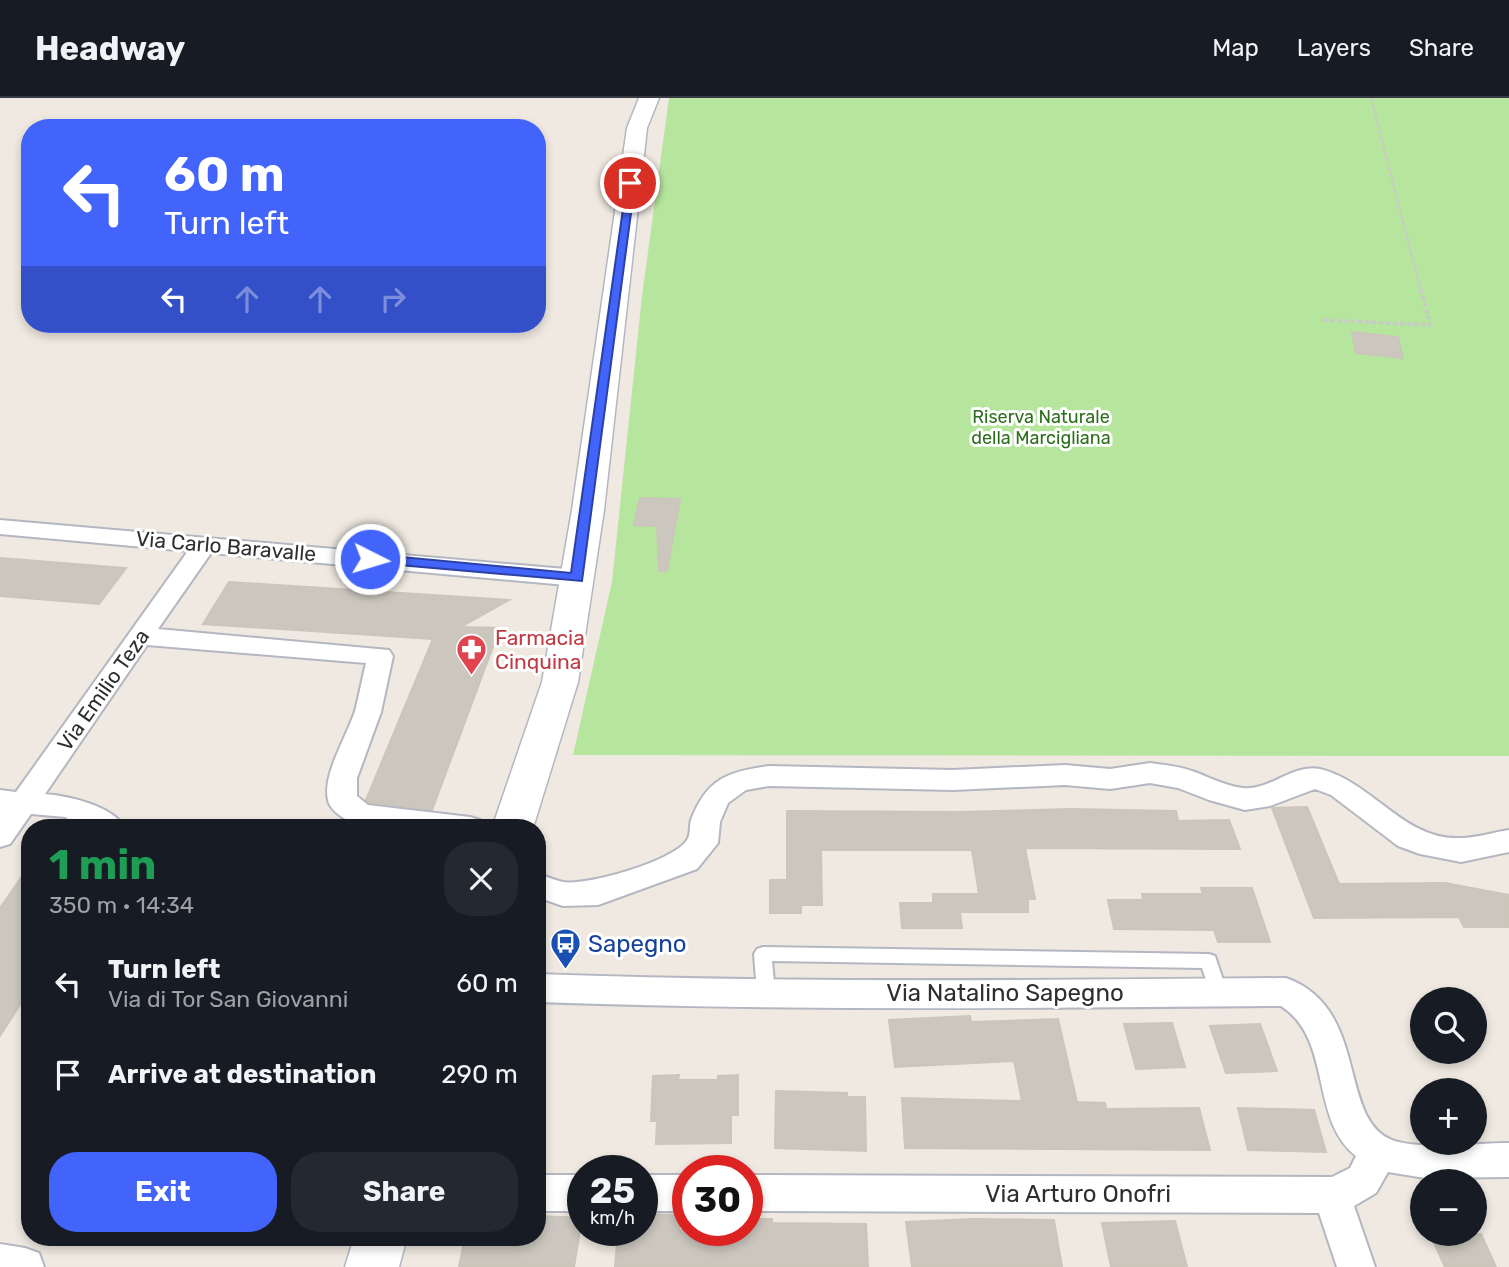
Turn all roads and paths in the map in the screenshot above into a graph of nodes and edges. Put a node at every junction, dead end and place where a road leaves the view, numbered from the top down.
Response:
1 (649, 98) edge
2 (1371, 98) edge
3 (1324, 320) dead end
4 (0, 527) edge
5 (205, 544) junction
6 (577, 578) junction
7 (141, 636) junction
8 (11, 803) edge
9 (93, 819) edge
10 (395, 819) edge
11 (515, 819) edge
12 (0, 835) edge
13 (1509, 841) edge
14 (546, 889) edge
15 (546, 988) edge
16 (1374, 1149) junction
17 (1509, 1160) edge
18 (546, 1193) edge
19 (567, 1193) edge
20 (763, 1193) edge
21 (1332, 1195) junction
22 (379, 1246) edge
23 (0, 1263) edge
24 (26, 1267) edge
25 (372, 1267) edge
26 (1356, 1267) edge

1 - 6 street
2 - 3 path
4 - 5 street, Via Carlo Baravalle
5 - 6 street, Via Carlo Baravalle
5 - 7 street, Via Emilio Teza
6 - 11 street
7 - 8 street, Via Emilio Teza
7 - 10 street
8 - 9 street
8 - 12 street, Via Emilio Teza
13 - 14 street
15 - 16 street, Via Natalino Sapegno
16 - 17 street
16 - 21 street
18 - 19 street
20 - 21 street, Via Arturo Onofri
21 - 26 street
22 - 25 street
23 - 24 street

